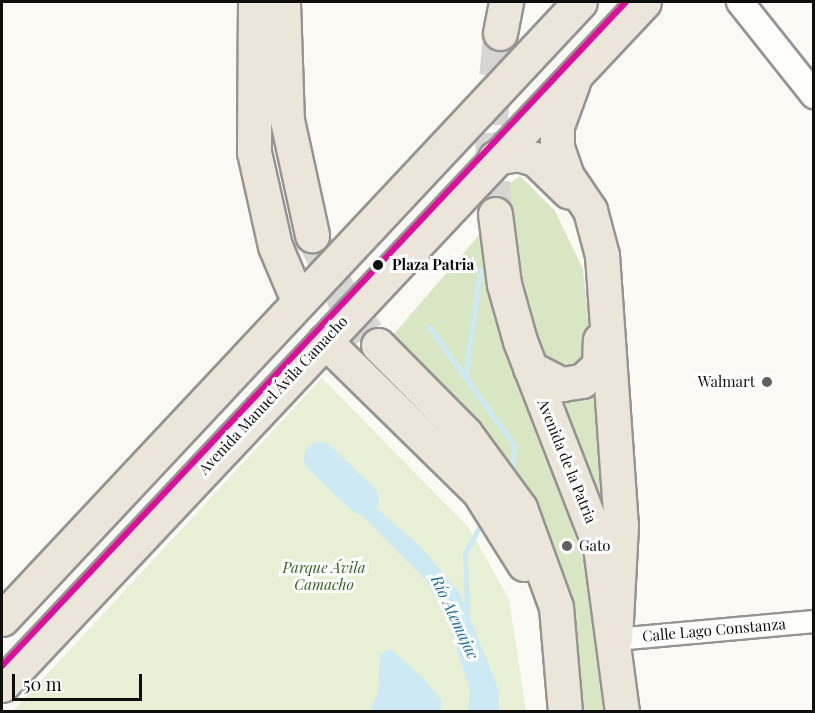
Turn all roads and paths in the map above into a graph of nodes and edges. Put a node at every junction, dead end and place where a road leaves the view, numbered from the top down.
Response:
1 (255, 2) edge
2 (283, 2) edge
3 (506, 2) edge
4 (580, 2) edge
5 (644, 2) edge
6 (740, 2) edge
7 (500, 33) tunnel mouth
8 (580, 71) junction
9 (813, 95) edge
10 (495, 158) junction
11 (495, 214) tunnel mouth
12 (312, 235) tunnel mouth
13 (297, 298) junction
14 (325, 341) junction
15 (378, 345) tunnel mouth
16 (530, 368) junction
17 (215, 388) junction
18 (205, 468) junction
19 (2, 619) edge
20 (813, 621) edge
21 (615, 639) junction
22 (562, 672) junction
23 (2, 685) edge
24 (565, 711) edge
25 (622, 711) edge

1 - 13 main road
2 - 12 main road
3 - 7 main road
4 - 13 main road
5 - 8 main road, Avenida Manuel Ávila Camacho
6 - 9 street
8 - 10 main road, Avenida Manuel Ávila Camacho
8 - 21 main road
10 - 14 main road, Avenida Manuel Ávila Camacho
10 - 16 main road
11 - 16 main road, Avenida de la Patria
13 - 17 main road
14 - 18 main road, Avenida Manuel Ávila Camacho
14 - 22 main road
15 - 22 main road
16 - 21 main road, Avenida de la Patria
17 - 18 main road
17 - 19 main road
18 - 23 main road, Avenida Manuel Ávila Camacho
20 - 21 street, Calle Lago Constanza
21 - 25 main road, Avenida de la Patria
22 - 24 main road

